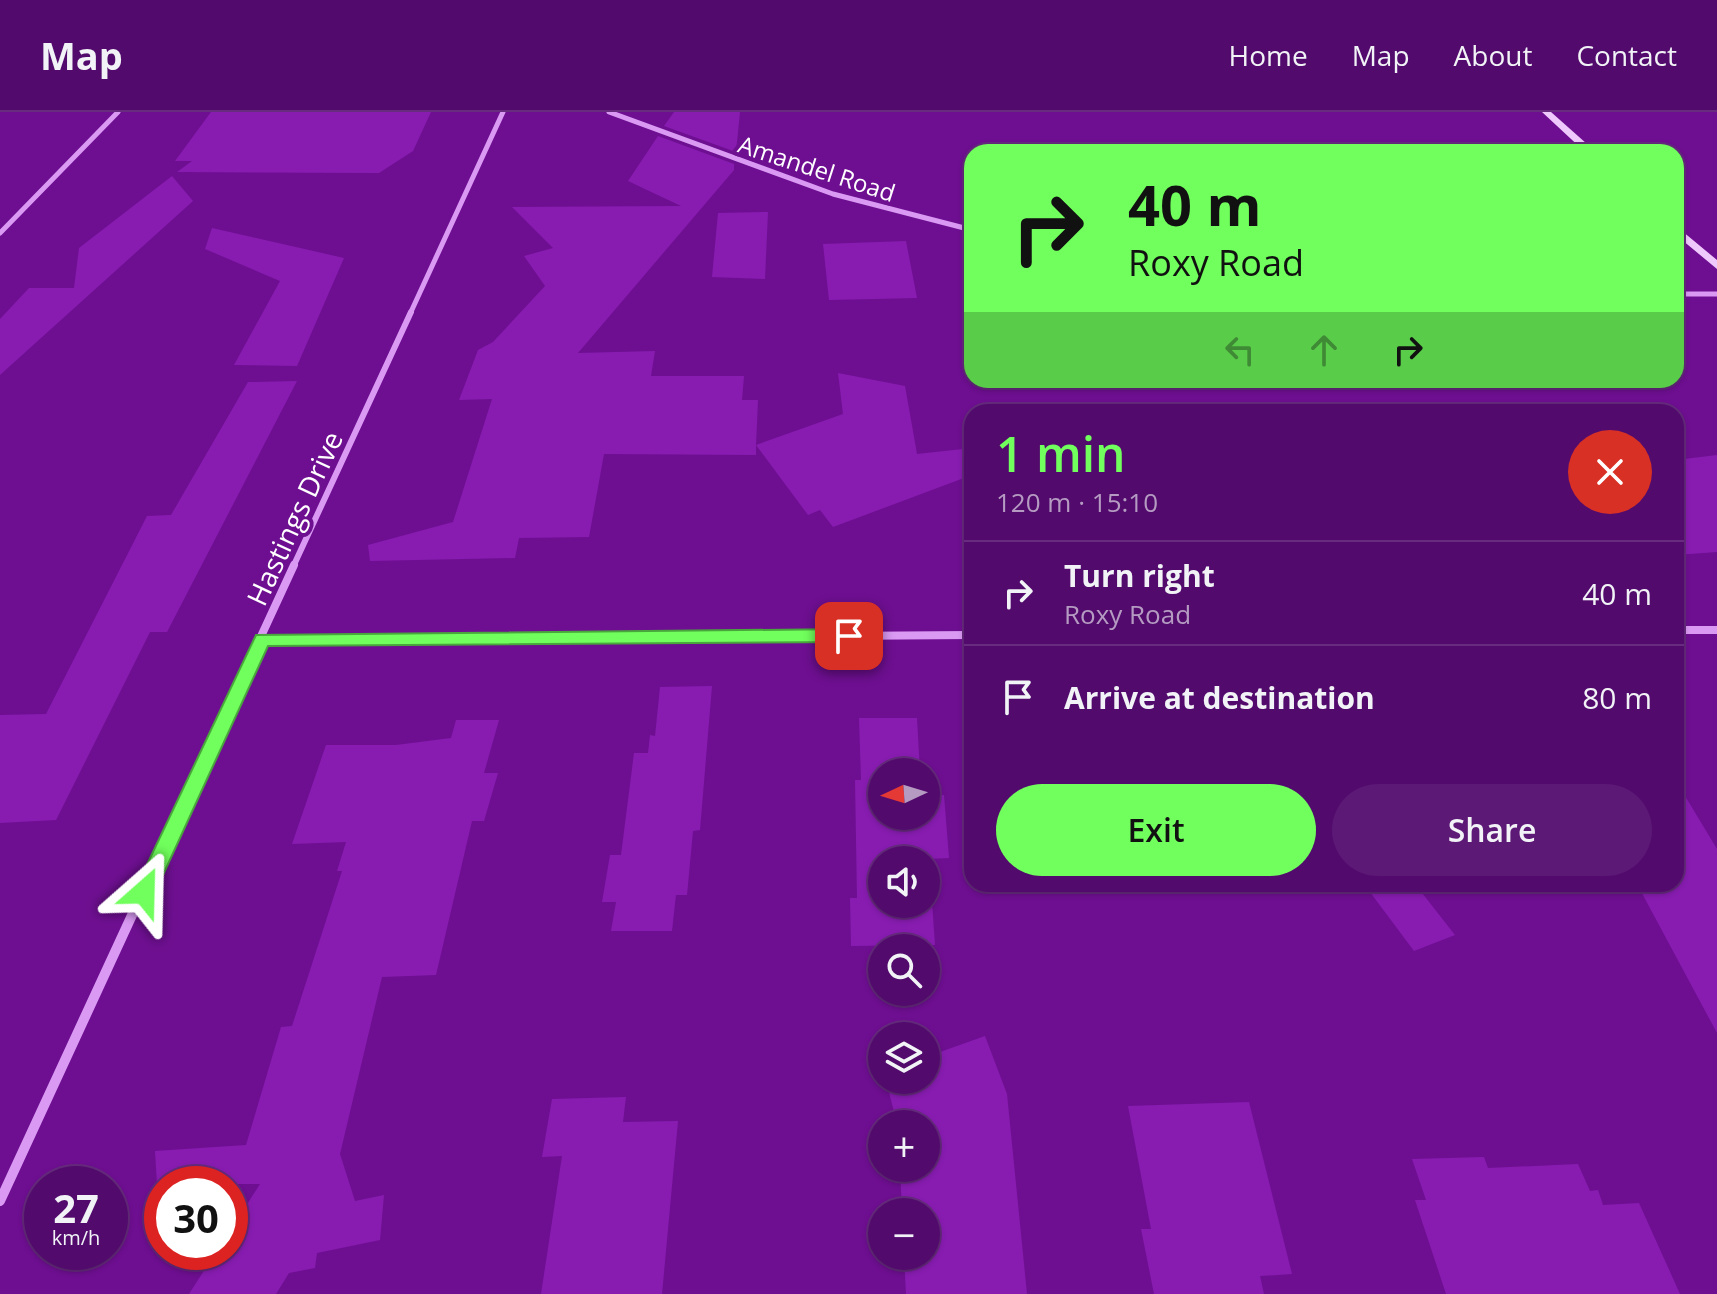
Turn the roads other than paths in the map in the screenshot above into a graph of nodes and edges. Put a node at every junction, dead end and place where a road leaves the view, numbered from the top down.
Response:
1 (118, 112) edge
2 (503, 112) edge
3 (609, 112) edge
4 (1546, 112) edge
5 (1582, 144) edge
6 (964, 228) edge
7 (0, 233) edge
8 (1684, 236) edge
9 (1717, 266) edge
10 (1684, 294) edge
11 (1717, 294) edge
12 (1684, 630) edge
13 (1717, 630) edge
14 (964, 635) edge
15 (262, 640) junction
16 (0, 1201) edge

1 - 7 street
2 - 15 street, Hastings Drive
3 - 6 street, Amandel Road
4 - 5 street
8 - 9 street
10 - 11 street
12 - 13 street
14 - 15 street
15 - 16 street, Hastings Drive

